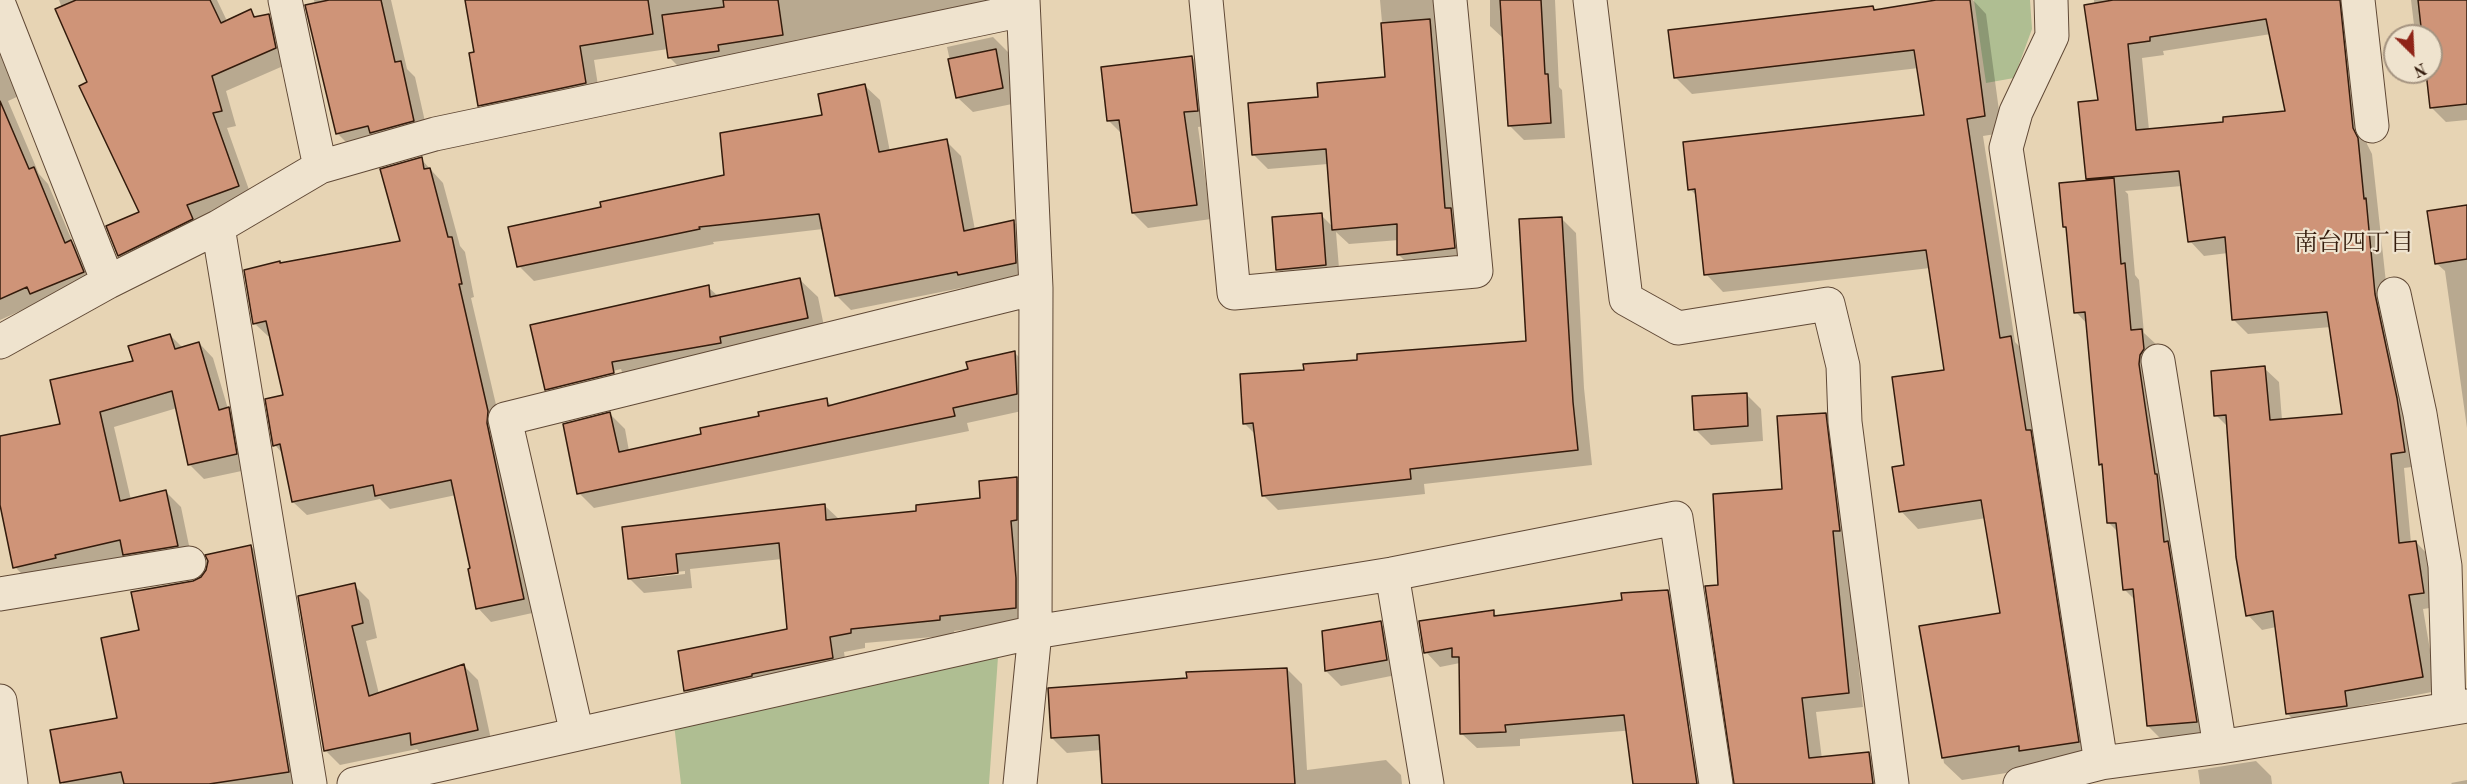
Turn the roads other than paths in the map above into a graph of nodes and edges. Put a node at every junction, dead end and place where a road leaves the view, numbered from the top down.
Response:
1 (285, 0) edge
2 (1206, 0) edge
3 (1450, 0) edge
4 (1590, 0) edge
5 (2051, 0) edge
6 (2358, 0) edge
7 (1023, 5) edge
8 (0, 7) edge
9 (2372, 126) dead end
10 (320, 166) junction
11 (218, 227) junction
12 (108, 282) junction
13 (1036, 288) junction
14 (2394, 294) dead end
15 (0, 342) edge
16 (2158, 361) dead end
17 (189, 563) dead end
18 (1392, 574) junction
19 (0, 594) edge
20 (1035, 632) junction
21 (0, 701) edge
22 (2458, 708) edge
23 (577, 734) junction
24 (2220, 747) junction
25 (2101, 763) junction
26 (11, 784) edge
27 (310, 784) edge
28 (354, 784) edge
29 (1020, 784) edge
30 (1427, 784) edge
31 (1716, 784) edge
32 (1892, 784) edge
33 (2020, 784) edge

1 - 10 street
2 - 3 street
4 - 32 street
5 - 25 street
6 - 9 street
7 - 10 street
7 - 13 street
8 - 12 street
10 - 11 street
11 - 12 street
11 - 27 street
12 - 15 street
13 - 20 street
13 - 23 street
14 - 22 street
16 - 24 street
17 - 19 street
18 - 20 street
18 - 30 street
18 - 31 street
20 - 23 street
20 - 29 street
21 - 26 street
22 - 24 street
23 - 28 street
24 - 25 street
25 - 33 street

